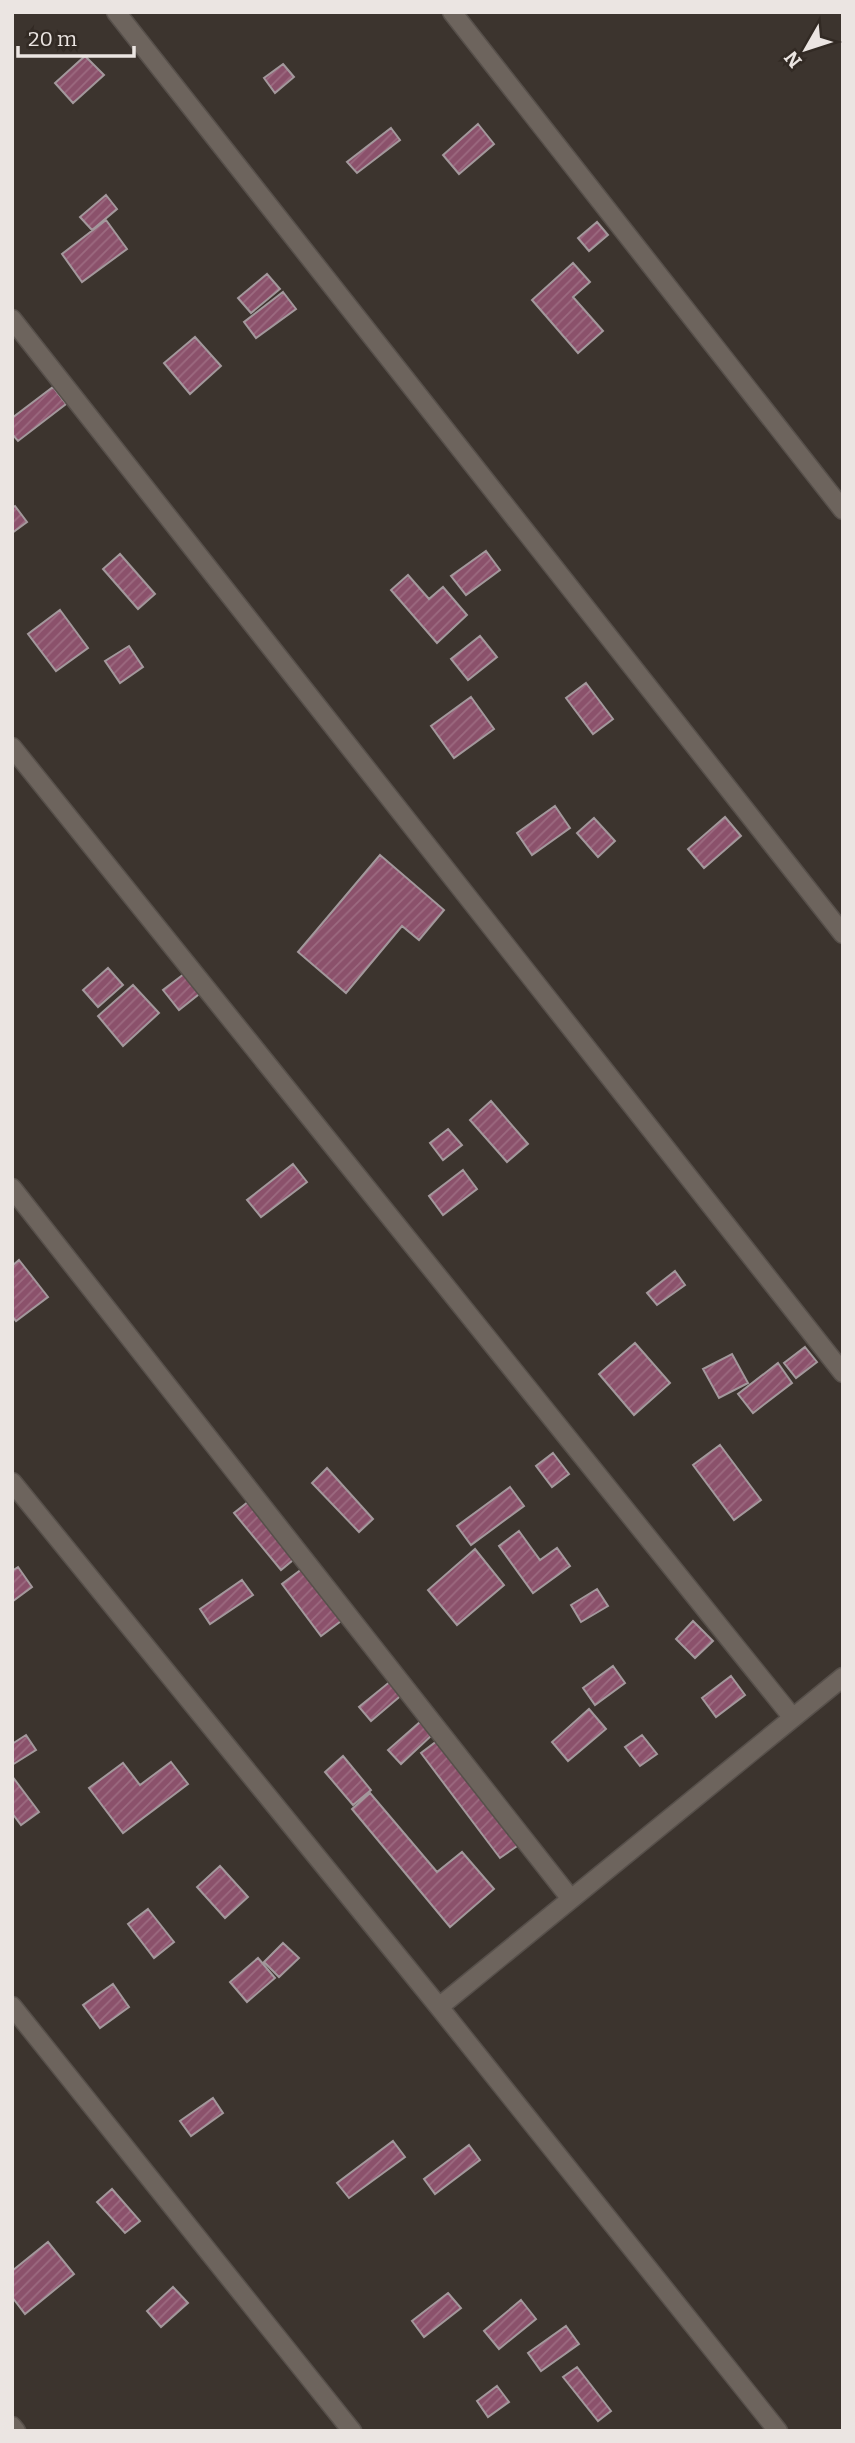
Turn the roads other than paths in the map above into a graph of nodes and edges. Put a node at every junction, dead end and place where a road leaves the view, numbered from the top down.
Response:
1 (116, 12) edge
2 (452, 12) edge
3 (12, 319) edge
4 (843, 510) edge
5 (12, 747) edge
6 (843, 934) edge
7 (12, 1188) edge
8 (843, 1373) edge
9 (12, 1482) edge
10 (843, 1677) edge
11 (793, 1718) junction
12 (571, 1899) junction
13 (12, 2006) edge
14 (439, 2007) junction
15 (12, 2426) edge
16 (16, 2431) edge
17 (352, 2431) edge
18 (778, 2431) edge

1 - 6 street
2 - 4 street
3 - 8 street
5 - 11 street
7 - 12 street
9 - 14 street
10 - 11 street
11 - 12 street
12 - 14 street
13 - 17 street
14 - 18 street
15 - 16 street

